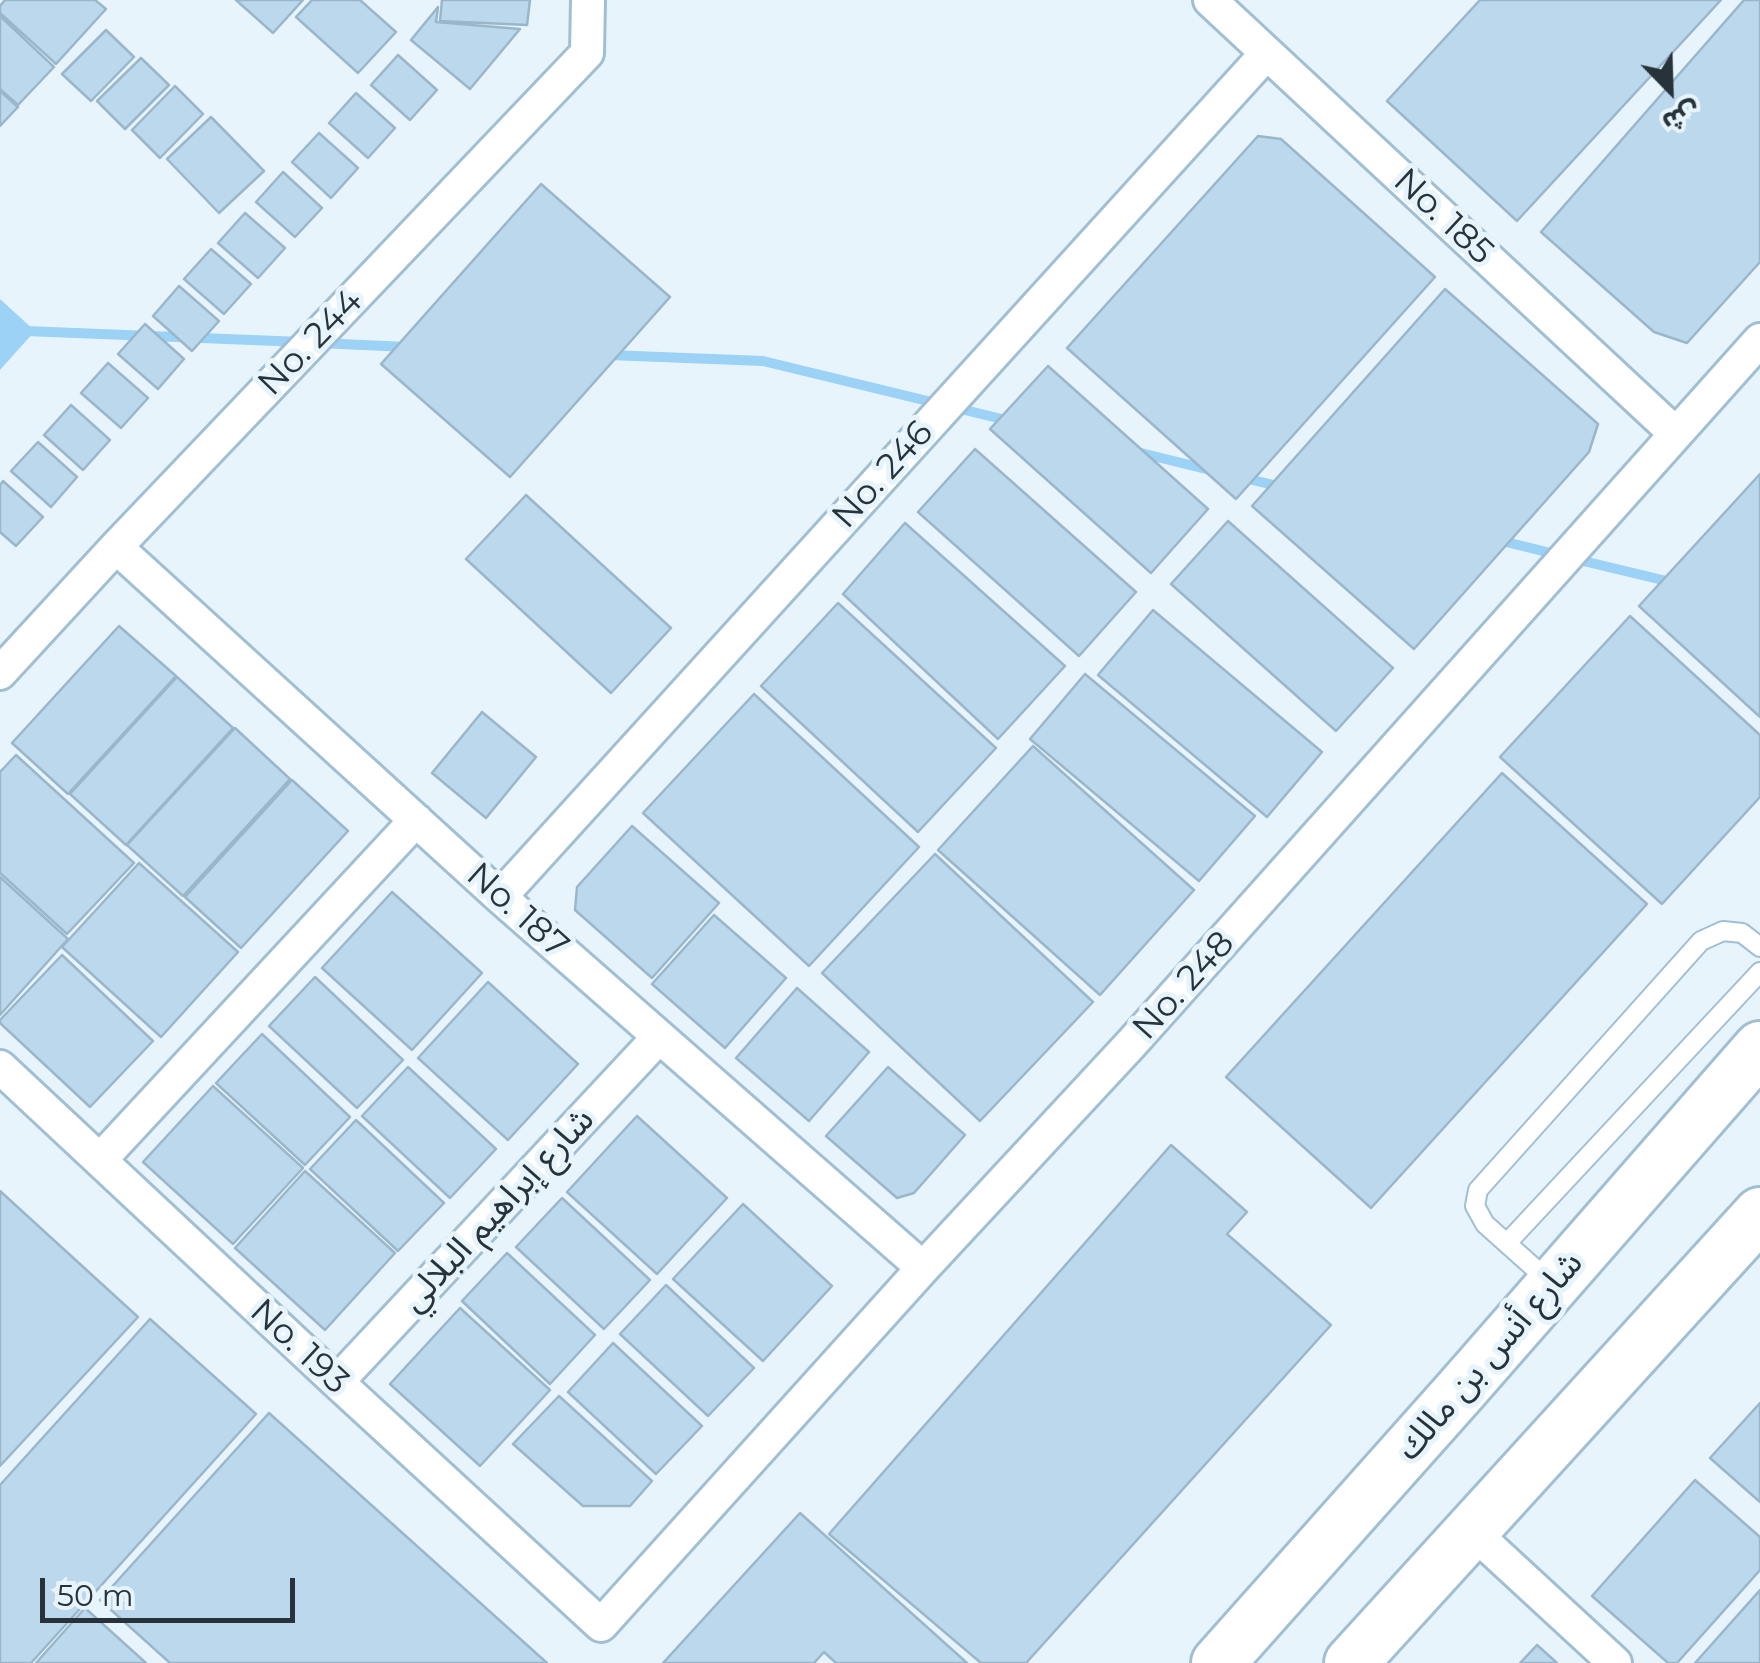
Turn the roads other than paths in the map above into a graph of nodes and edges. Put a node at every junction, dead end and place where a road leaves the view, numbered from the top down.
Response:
1 (588, 0) edge
2 (1210, 0) edge
3 (1267, 54) junction
4 (1760, 340) edge
5 (1676, 434) junction
6 (116, 548) junction
7 (0, 673) edge
8 (416, 820) junction
9 (500, 897) junction
10 (1760, 947) edge
11 (1760, 972) edge
12 (659, 1037) junction
13 (1760, 1048) edge
14 (0, 1066) edge
15 (100, 1160) junction
16 (1760, 1214) edge
17 (1508, 1243) junction
18 (923, 1268) junction
19 (1553, 1285) junction
20 (337, 1382) junction
21 (1472, 1531) junction
22 (600, 1624) joint
23 (1218, 1663) edge
24 (1352, 1663) edge
25 (1615, 1663) edge

1 - 6 street, No. 244
2 - 3 street, No. 185
3 - 5 street, No. 185
3 - 9 street, No. 246
4 - 5 street, No. 248
5 - 18 street, No. 248
6 - 7 street, No. 244
6 - 8 street, No. 187
8 - 9 street, No. 187
8 - 15 street
9 - 12 street, No. 187
10 - 17 lane
11 - 17 lane
12 - 18 street, No. 187
12 - 20 street, شارع إبراهيم البلالي
13 - 19 main road, شارع أنس بن مالك
14 - 15 street, No. 193
15 - 20 street, No. 193
16 - 21 main road
17 - 19 lane
18 - 22 street, No. 248
19 - 23 main road, شارع أنس بن مالك
20 - 22 street, No. 193
21 - 24 main road
21 - 25 street

